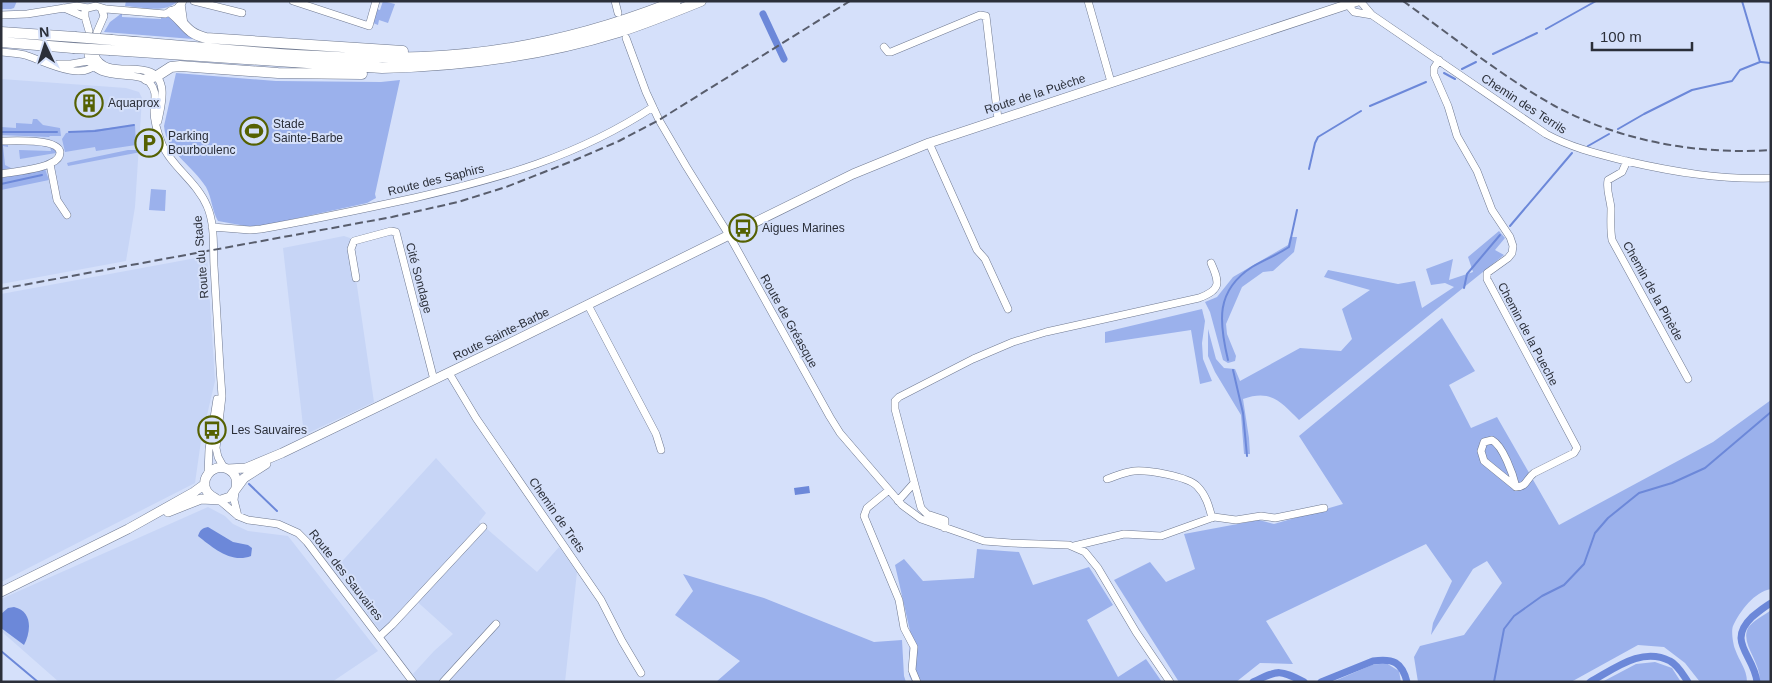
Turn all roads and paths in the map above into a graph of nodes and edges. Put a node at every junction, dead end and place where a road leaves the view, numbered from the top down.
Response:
1 (194, 1) edge
2 (293, 1) edge
3 (376, 1) edge
4 (614, 1) edge
5 (676, 1) edge
6 (701, 1) edge
7 (1088, 1) edge
8 (1359, 1) edge
9 (1348, 4) junction
10 (61, 7) junction
11 (178, 7) edge
12 (88, 8) junction
13 (101, 8) junction
14 (123, 10) junction
15 (618, 13) dead end
16 (242, 14) dead end
17 (1, 15) edge
18 (1372, 15) junction
19 (85, 19) junction
20 (101, 23) junction
21 (1, 32) edge
22 (626, 38) dead end
23 (1, 42) edge
24 (74, 43) junction
25 (112, 45) junction
26 (884, 47) dead end
27 (1, 52) edge
28 (467, 54) junction
29 (93, 59) junction
30 (1439, 60) junction
31 (460, 64) junction
32 (157, 76) junction
33 (146, 79) junction
34 (1111, 82) junction
35 (653, 107) junction
36 (998, 119) junction
37 (157, 129) junction
38 (1, 141) edge
39 (929, 142) junction
40 (1627, 161) junction
41 (50, 164) junction
42 (1, 174) edge
43 (1771, 178) edge
44 (67, 215) dead end
45 (212, 227) junction
46 (730, 235) junction
47 (1210, 264) dead end
48 (356, 278) dead end
49 (588, 305) junction
50 (1008, 309) dead end
51 (220, 368) junction
52 (449, 373) junction
53 (1688, 379) dead end
54 (434, 380) junction
55 (661, 450) dead end
56 (282, 453) junction
57 (226, 468) junction
58 (208, 474) junction
59 (1108, 479) dead end
60 (914, 483) junction
61 (205, 484) junction
62 (1516, 487) junction
63 (236, 490) junction
64 (889, 490) junction
65 (217, 499) junction
66 (898, 500) junction
67 (1324, 508) dead end
68 (238, 516) junction
69 (1212, 518) junction
70 (483, 527) dead end
71 (945, 528) junction
72 (128, 529) junction
73 (1073, 546) junction
74 (1, 592) edge
75 (496, 624) dead end
76 (380, 636) junction
77 (641, 673) dead end
78 (413, 682) edge
79 (443, 682) edge
80 (917, 682) edge
81 (1170, 682) edge

1 - 16 street
2 - 3 street
4 - 15 street
5 - 28 highway
6 - 31 highway
7 - 34 street
8 - 9 main road, Route de la Puèche
8 - 18 street, Chemin des Terrils
9 - 18 street, Chemin des Terrils
9 - 34 main road, Route de la Puèche
10 - 12 street
10 - 17 street
10 - 19 street
11 - 14 street
11 - 28 highway
12 - 13 street
12 - 19 street
13 - 14 street
13 - 20 street
14 - 20 street
18 - 30 street, Chemin des Terrils
19 - 20 street
19 - 20 street
21 - 24 highway
22 - 35 street, Route de Gréasque
23 - 24 highway
24 - 25 highway, bridge
25 - 28 highway
25 - 31 highway
26 - 36 street
27 - 29 street
29 - 32 street
29 - 33 street
30 - 40 street, Chemin des Terrils
30 - 62 street, Chemin de la Pueche
31 - 32 highway
32 - 33 highway
32 - 37 street
33 - 37 street, Route du Stade
34 - 36 main road, Route de la Puèche
35 - 45 street, Route des Saphirs
35 - 46 street, Route de Gréasque
36 - 39 main road, Route de la Puèche
37 - 45 street, Route du Stade
38 - 41 street
39 - 46 main road, Route de la Puèche
39 - 50 street
40 - 43 street, Chemin des Terrils
40 - 53 street, Chemin de la Pinède
41 - 42 street
41 - 44 street
45 - 51 street, Route du Stade
46 - 49 main road, Route Sainte-Barbe
46 - 64 street, Route de Gréasque
47 - 60 street
48 - 54 street, Cité Sondage
49 - 52 main road, Route Sainte-Barbe
49 - 55 street
51 - 57 street, Route du Stade
51 - 58 street, Route du Stade
52 - 54 main road, Route Sainte-Barbe
52 - 77 street, Chemin de Trets
54 - 56 main road, Route Sainte-Barbe
56 - 57 main road, Route Sainte-Barbe
56 - 63 main road, Route Sainte-Barbe
57 - 58 main road
57 - 63 main road
58 - 61 main road
59 - 69 street
60 - 66 street
60 - 71 street
61 - 65 main road
61 - 72 main road
62 - 62 street
63 - 65 main road
63 - 68 street
64 - 66 street, Route de Gréasque
64 - 80 street
65 - 68 street, Route des Sauvaires
65 - 72 main road
66 - 71 street, Route de Gréasque
67 - 69 street
68 - 76 street, Route des Sauvaires
69 - 73 street
70 - 76 street
71 - 73 street, Route de Gréasque
72 - 74 main road
73 - 81 street
75 - 79 street
76 - 78 street, Route des Sauvaires

